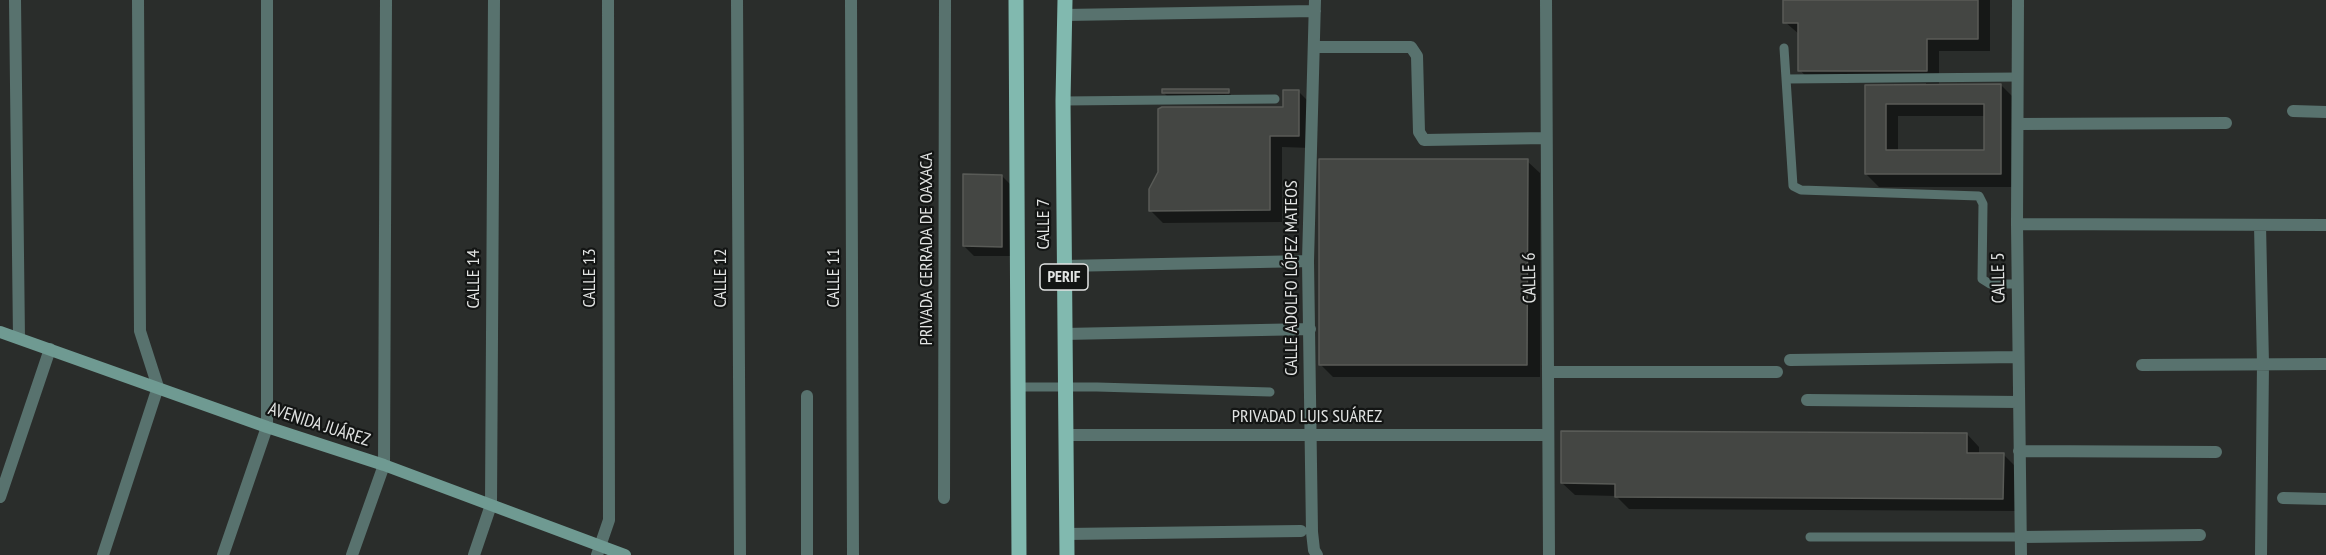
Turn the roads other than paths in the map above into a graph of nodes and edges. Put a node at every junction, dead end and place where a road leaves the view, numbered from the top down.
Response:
1 (15, 0) edge
2 (138, 0) edge
3 (267, 0) edge
4 (386, 0) edge
5 (494, 0) edge
6 (608, 0) edge
7 (737, 0) edge
8 (851, 0) edge
9 (945, 0) edge
10 (1016, 0) edge
11 (1546, 0) edge
12 (2018, 0) edge
13 (1315, 5) edge
14 (1064, 7) edge
15 (1314, 47) junction
16 (1784, 48) dead end
17 (2018, 77) junction
18 (1786, 79) junction
19 (1275, 99) dead end
20 (1063, 101) junction
21 (2293, 111) dead end
22 (2326, 112) edge
23 (2226, 123) dead end
24 (2018, 124) junction
25 (1546, 138) junction
26 (2017, 224) junction
27 (2260, 225) junction
28 (2326, 225) edge
29 (1308, 261) junction
30 (1064, 266) junction
31 (2017, 284) junction
32 (1310, 329) junction
33 (0, 332) edge
34 (1064, 334) junction
35 (19, 338) junction
36 (50, 349) junction
37 (2018, 357) junction
38 (1790, 360) dead end
39 (2263, 364) junction
40 (2326, 364) edge
41 (2142, 365) dead end
42 (1549, 372) junction
43 (1777, 372) dead end
44 (158, 387) junction
45 (1018, 387) junction
46 (1065, 388) junction
47 (1270, 392) dead end
48 (807, 396) dead end
49 (1807, 400) dead end
50 (2019, 402) junction
51 (267, 426) junction
52 (1311, 434) junction
53 (1065, 435) junction
54 (1548, 435) junction
55 (2019, 452) junction
56 (2216, 452) dead end
57 (384, 465) junction
58 (0, 497) edge
59 (945, 498) dead end
60 (2283, 498) dead end
61 (2326, 499) edge
62 (491, 505) junction
63 (1301, 531) dead end
64 (1066, 534) junction
65 (2200, 535) dead end
66 (1810, 537) dead end
67 (2021, 537) junction
68 (598, 551) edge
69 (103, 555) edge
70 (224, 555) edge
71 (352, 555) edge
72 (474, 555) edge
73 (626, 555) edge
74 (740, 555) edge
75 (807, 555) edge
76 (854, 555) edge
77 (1019, 555) edge
78 (1066, 555) edge
79 (1317, 555) edge
80 (1549, 555) edge
81 (2021, 555) edge
82 (2262, 555) edge

1 - 35 street
2 - 44 street
3 - 51 street
4 - 57 street
5 - 62 street, CALLE 14
6 - 68 street, CALLE 13
7 - 74 street, CALLE 12
8 - 76 street, CALLE 11
9 - 59 street, PRIVADA CERRADA DE OAXACA
10 - 45 main road, CALLE 7 / PERIF
11 - 25 street, CALLE 6
12 - 17 street, CALLE 5
13 - 14 street
13 - 15 street, CALLE ADOLFO LÓPEZ MATEOS
14 - 20 main road, CALLE 7 / PERIF
15 - 25 street
15 - 29 street, CALLE ADOLFO LÓPEZ MATEOS
16 - 18 lane
17 - 18 lane
17 - 24 street, CALLE 5
18 - 31 lane
19 - 20 lane
20 - 30 main road, CALLE 7 / PERIF
21 - 22 street
23 - 24 street
24 - 26 street, CALLE 5
25 - 42 street, CALLE 6
26 - 27 street
26 - 31 street, CALLE 5
27 - 28 street
27 - 39 street
29 - 30 street
29 - 32 street, CALLE ADOLFO LÓPEZ MATEOS
30 - 34 main road, CALLE 7 / PERIF
31 - 37 street, CALLE 5
32 - 34 street
32 - 52 street, CALLE ADOLFO LÓPEZ MATEOS
33 - 35 street, AVENIDA JUÁREZ
34 - 46 main road, CALLE 7 / PERIF
35 - 36 street, AVENIDA JUÁREZ
36 - 44 street, AVENIDA JUÁREZ
36 - 58 street
37 - 38 street
37 - 50 street, CALLE 5
39 - 40 street
39 - 41 street
39 - 82 street
42 - 43 street
42 - 54 street, CALLE 6
44 - 51 street, AVENIDA JUÁREZ
44 - 69 street
45 - 46 lane
45 - 77 main road, CALLE 7 / PERIF
46 - 47 lane
46 - 53 main road, CALLE 7 / PERIF
48 - 75 street
49 - 50 street
50 - 55 street, CALLE 5
51 - 57 street, AVENIDA JUÁREZ
51 - 70 street
52 - 53 street, PRIVADAD LUIS SUÁREZ
52 - 54 street, PRIVADAD LUIS SUÁREZ
52 - 79 street, CALLE ADOLFO LÓPEZ MATEOS
53 - 64 main road, CALLE 7 / PERIF
54 - 80 street, CALLE 6
55 - 56 street
55 - 67 street, CALLE 5
57 - 62 street, AVENIDA JUÁREZ
57 - 71 street
60 - 61 street
62 - 68 street, AVENIDA JUÁREZ
62 - 72 street, CALLE 14
63 - 64 street
64 - 78 main road, CALLE 7 / PERIF
65 - 67 street
66 - 67 lane
67 - 81 street, CALLE 5
68 - 73 street, AVENIDA JUÁREZ

